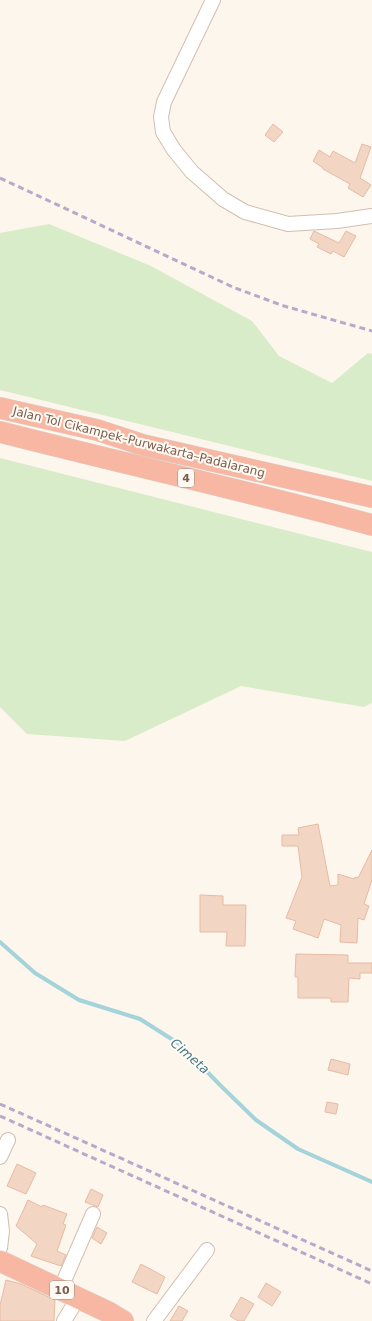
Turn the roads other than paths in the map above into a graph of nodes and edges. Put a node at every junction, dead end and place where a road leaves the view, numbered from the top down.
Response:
1 (213, 0) edge
2 (372, 216) edge
3 (0, 408) edge
4 (0, 432) edge
5 (372, 497) edge
6 (372, 525) edge
7 (8, 1140) dead end
8 (0, 1157) edge
9 (0, 1214) edge
10 (93, 1214) dead end
11 (0, 1248) edge
12 (207, 1250) dead end
13 (0, 1261) edge
14 (69, 1294) junction
15 (64, 1321) edge
16 (123, 1321) edge
17 (154, 1321) edge

1 - 2 street
3 - 5 highway, Jalan Tol Cikampek–Purwakarta–Padalarang / 4
4 - 6 highway, Jalan Tol Cikampek–Purwakarta–Padalarang / 4
7 - 8 street
9 - 11 street
10 - 14 street
12 - 17 street
13 - 14 highway, 10
14 - 15 street
14 - 16 highway, 10

